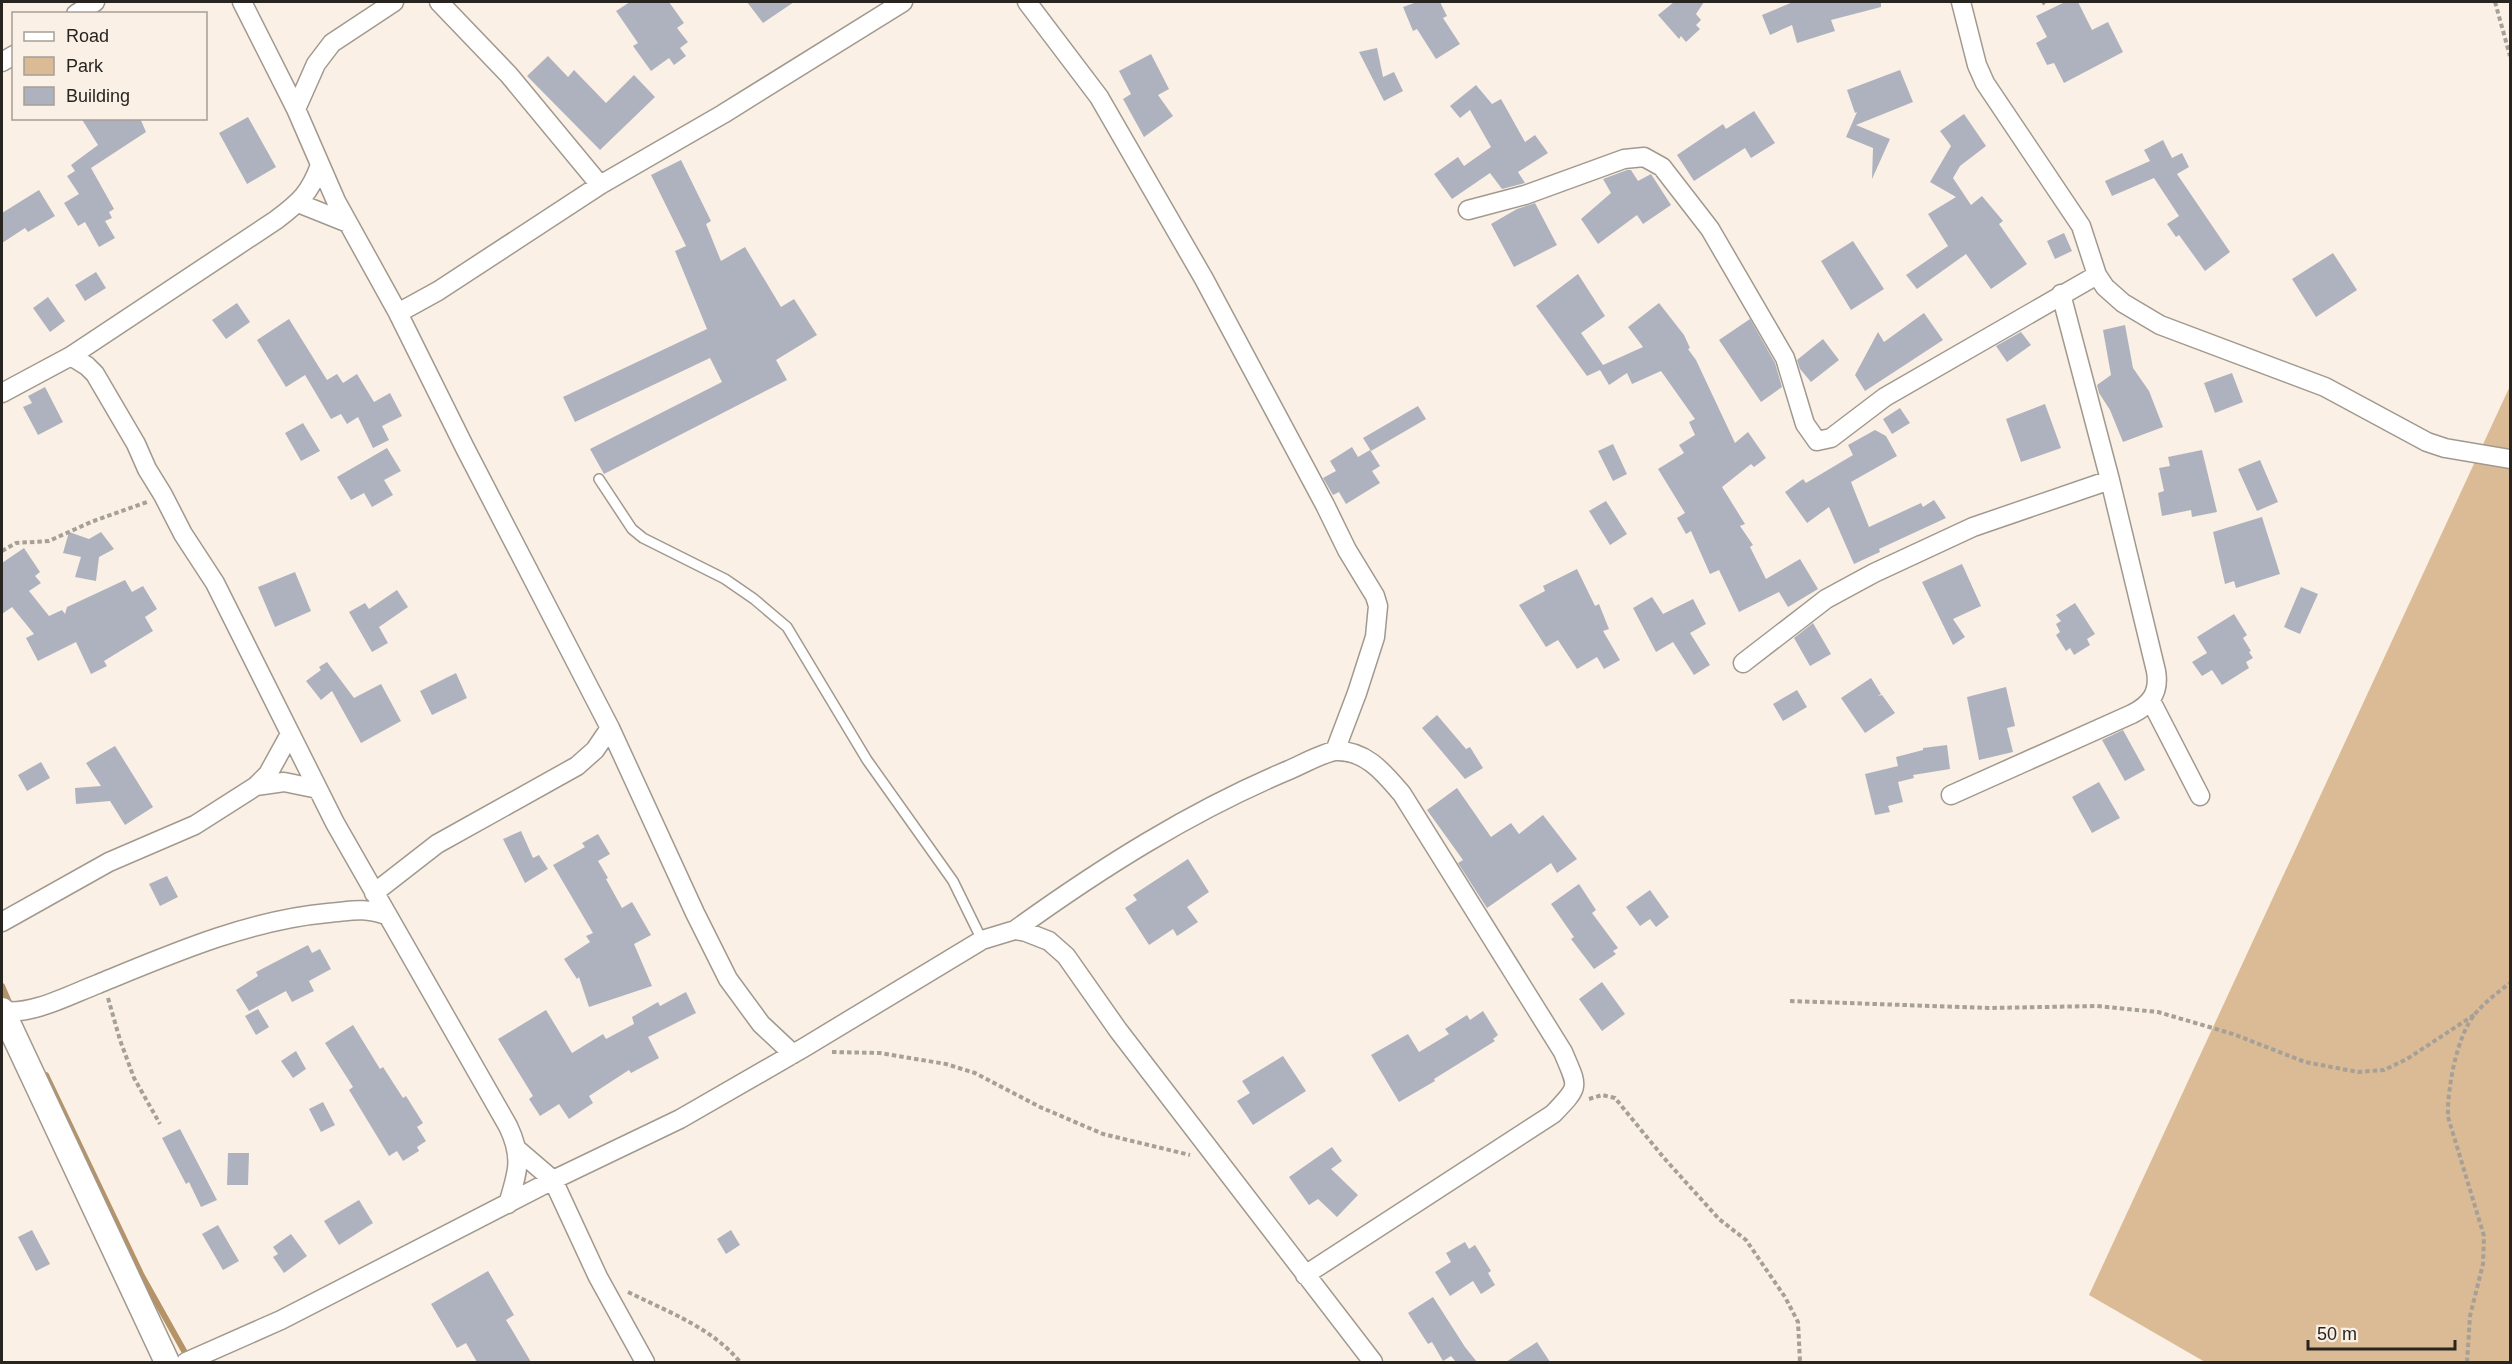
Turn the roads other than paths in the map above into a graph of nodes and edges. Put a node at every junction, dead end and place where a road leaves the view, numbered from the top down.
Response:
1 (95, 2) edge
2 (242, 2) edge
3 (394, 2) edge
4 (439, 2) edge
5 (903, 2) edge
6 (1027, 2) edge
7 (1960, 2) edge
8 (79, 12) edge
9 (296, 109) junction
10 (320, 165) junction
11 (600, 185) junction
12 (298, 203) junction
13 (1468, 210) dead end
14 (348, 223) junction
15 (2097, 275) junction
16 (2061, 294) junction
17 (398, 313) junction
18 (70, 356) junction
19 (2, 393) edge
20 (2511, 459) edge
21 (599, 479) dead end
22 (2110, 480) junction
23 (1743, 663) dead end
24 (2151, 701) junction
25 (610, 728) junction
26 (290, 734) junction
27 (1335, 751) junction
28 (256, 786) junction
29 (318, 789) junction
30 (1951, 795) dead end
31 (2200, 796) dead end
32 (374, 893) junction
33 (386, 915) junction
34 (2, 922) edge
35 (1015, 930) junction
36 (982, 940) junction
37 (2, 1011) edge
38 (799, 1051) junction
39 (518, 1150) junction
40 (554, 1180) junction
41 (508, 1204) junction
42 (1305, 1275) junction
43 (167, 1362) edge
44 (186, 1362) edge
45 (645, 1362) edge
46 (1373, 1362) edge

1 - 8 street
2 - 9 street
3 - 9 street
4 - 11 street
5 - 11 street
6 - 27 street
7 - 15 street
9 - 10 street
10 - 12 street
10 - 14 street
11 - 17 street
12 - 14 street
12 - 18 street
13 - 16 street
14 - 17 street
15 - 16 street
15 - 20 street
16 - 22 street
17 - 25 street
18 - 19 street
18 - 26 street
21 - 36 lane
22 - 23 street
22 - 24 street
24 - 30 street
24 - 31 street
25 - 32 street
25 - 38 street
26 - 28 street
26 - 29 street
27 - 35 street
27 - 42 street
28 - 29 street
28 - 34 street
29 - 32 street
32 - 33 street
33 - 37 street
33 - 39 street
35 - 36 street
35 - 42 street
36 - 38 street
37 - 43 main road
38 - 40 street
39 - 40 street
39 - 41 street
40 - 41 street
40 - 45 street
41 - 44 street
42 - 46 street

